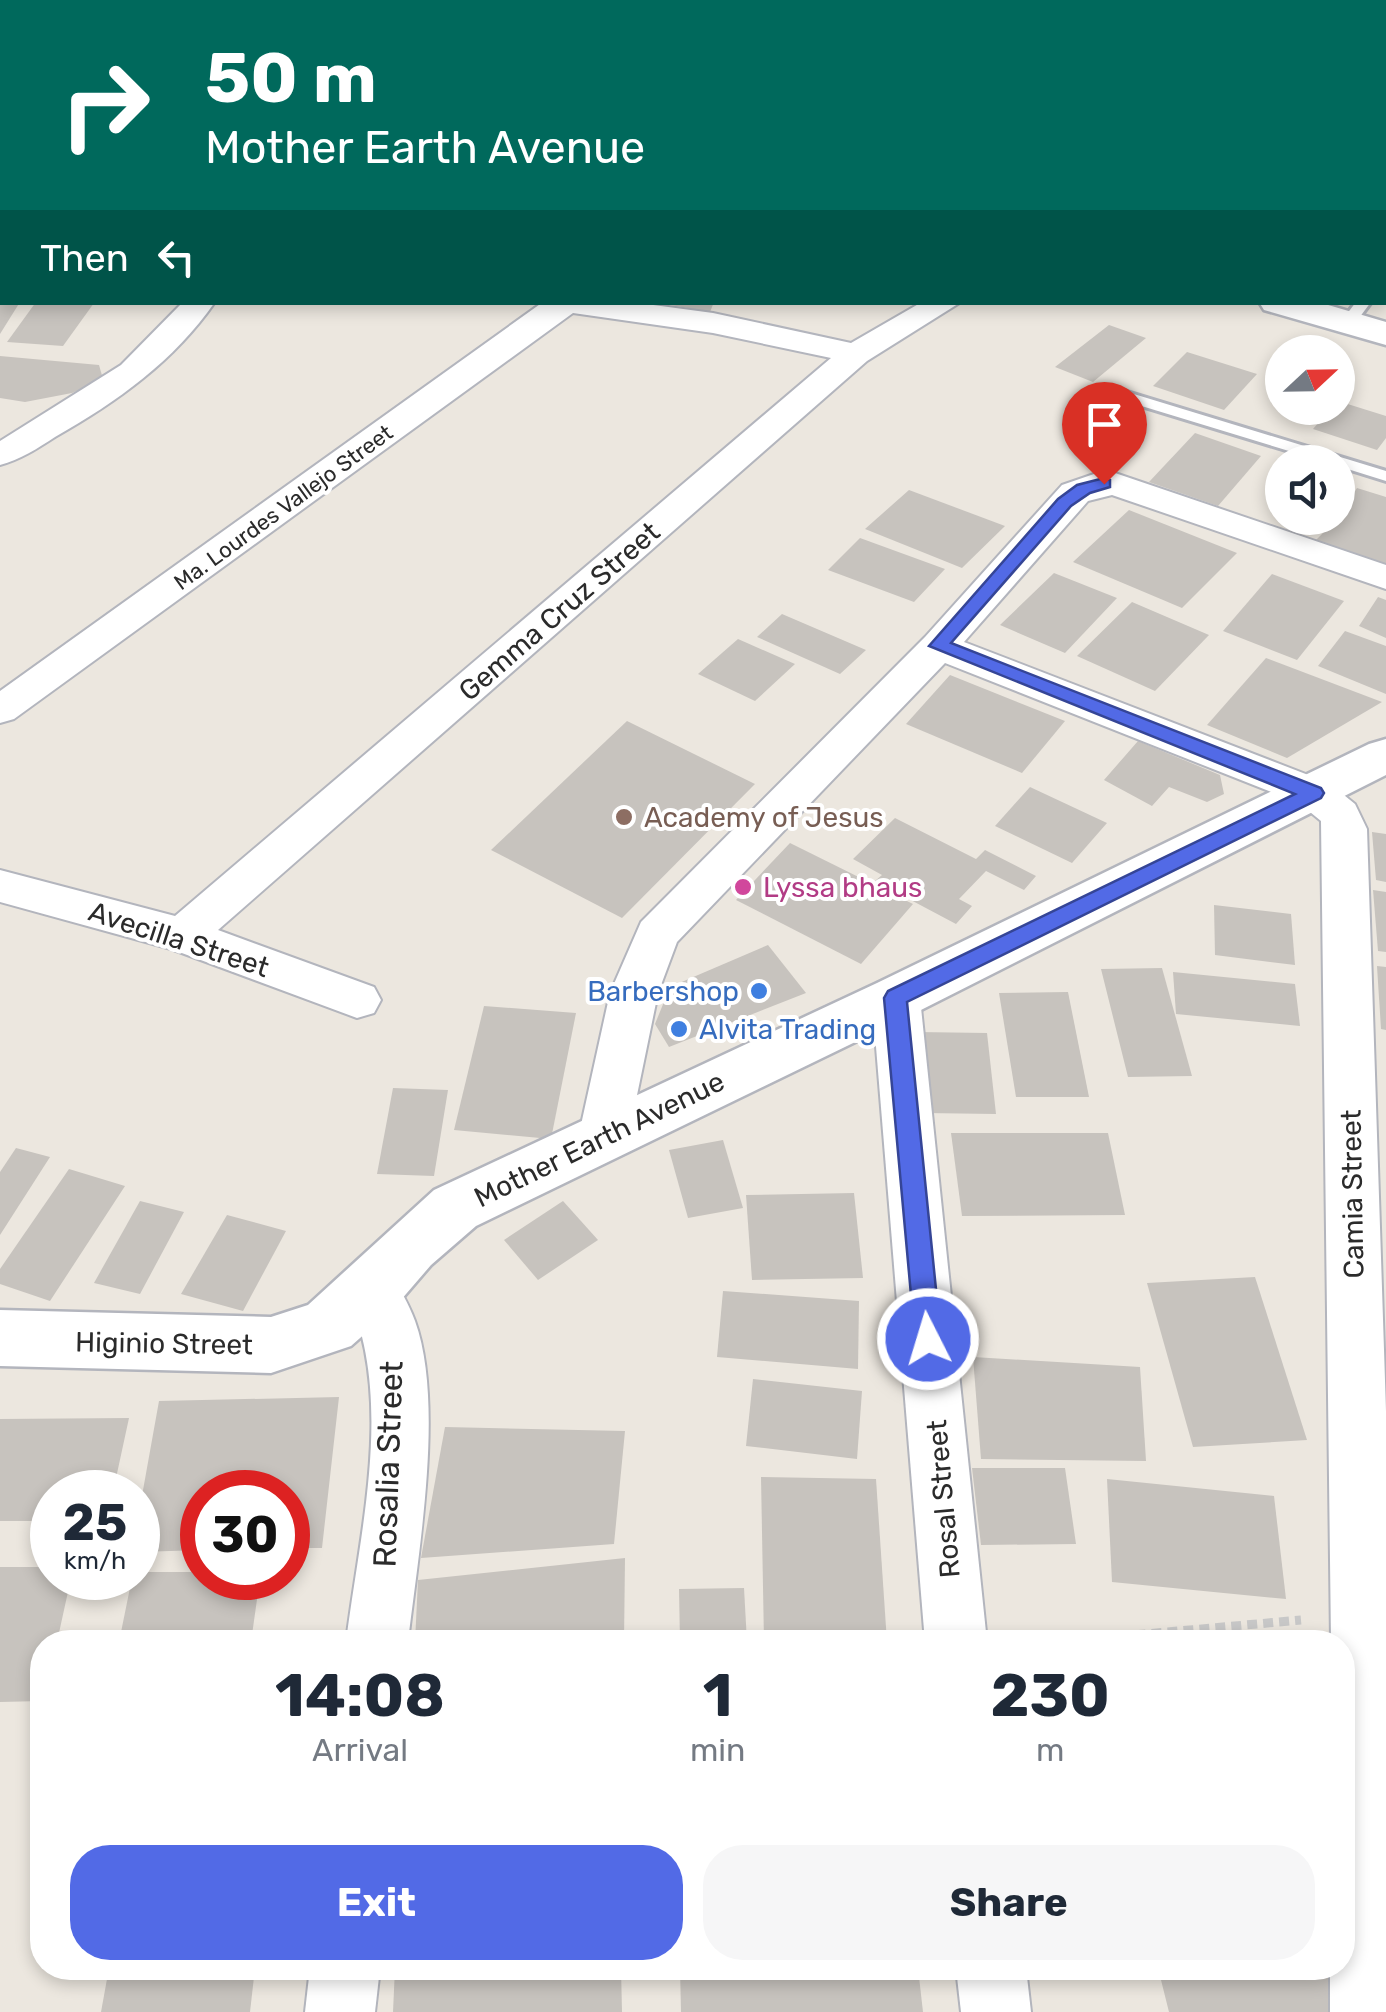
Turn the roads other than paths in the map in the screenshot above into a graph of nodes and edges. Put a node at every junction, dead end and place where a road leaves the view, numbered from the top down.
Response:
1 (198, 305) edge
2 (563, 305) edge
3 (581, 305) edge
4 (941, 305) edge
5 (1370, 305) edge
6 (1386, 334) edge
7 (856, 354) junction
8 (1118, 394) dead end
9 (0, 455) edge
10 (1386, 476) edge
11 (1386, 578) edge
12 (939, 646) junction
13 (0, 710) edge
14 (1386, 755) edge
15 (1314, 793) junction
16 (0, 886) edge
17 (183, 935) junction
18 (896, 998) junction
19 (356, 1000) dead end
20 (604, 1134) junction
21 (372, 1289) junction
22 (0, 1338) edge
23 (378, 1630) edge
24 (955, 1630) edge
25 (344, 1980) edge
26 (992, 1980) edge
27 (340, 2012) edge
28 (996, 2012) edge
29 (1365, 2012) edge

1 - 9 street
2 - 13 street, Ma. Lourdes Vallejo Street
3 - 7 street
4 - 7 street, Gemma Cruz Street
5 - 6 street
7 - 17 street, Gemma Cruz Street
8 - 10 lane
11 - 12 street
12 - 15 street, Camia Street
12 - 20 street
14 - 15 street, Mother Earth Avenue
15 - 18 street, Mother Earth Avenue
15 - 29 street, Camia Street
16 - 17 street, Avecilla Street
17 - 19 street, Avecilla Street
18 - 20 street, Mother Earth Avenue
18 - 24 street, Rosal Street
20 - 21 street, Mother Earth Avenue
21 - 22 street, Higinio Street
21 - 23 street, Rosalia Street
25 - 27 street
26 - 28 street

